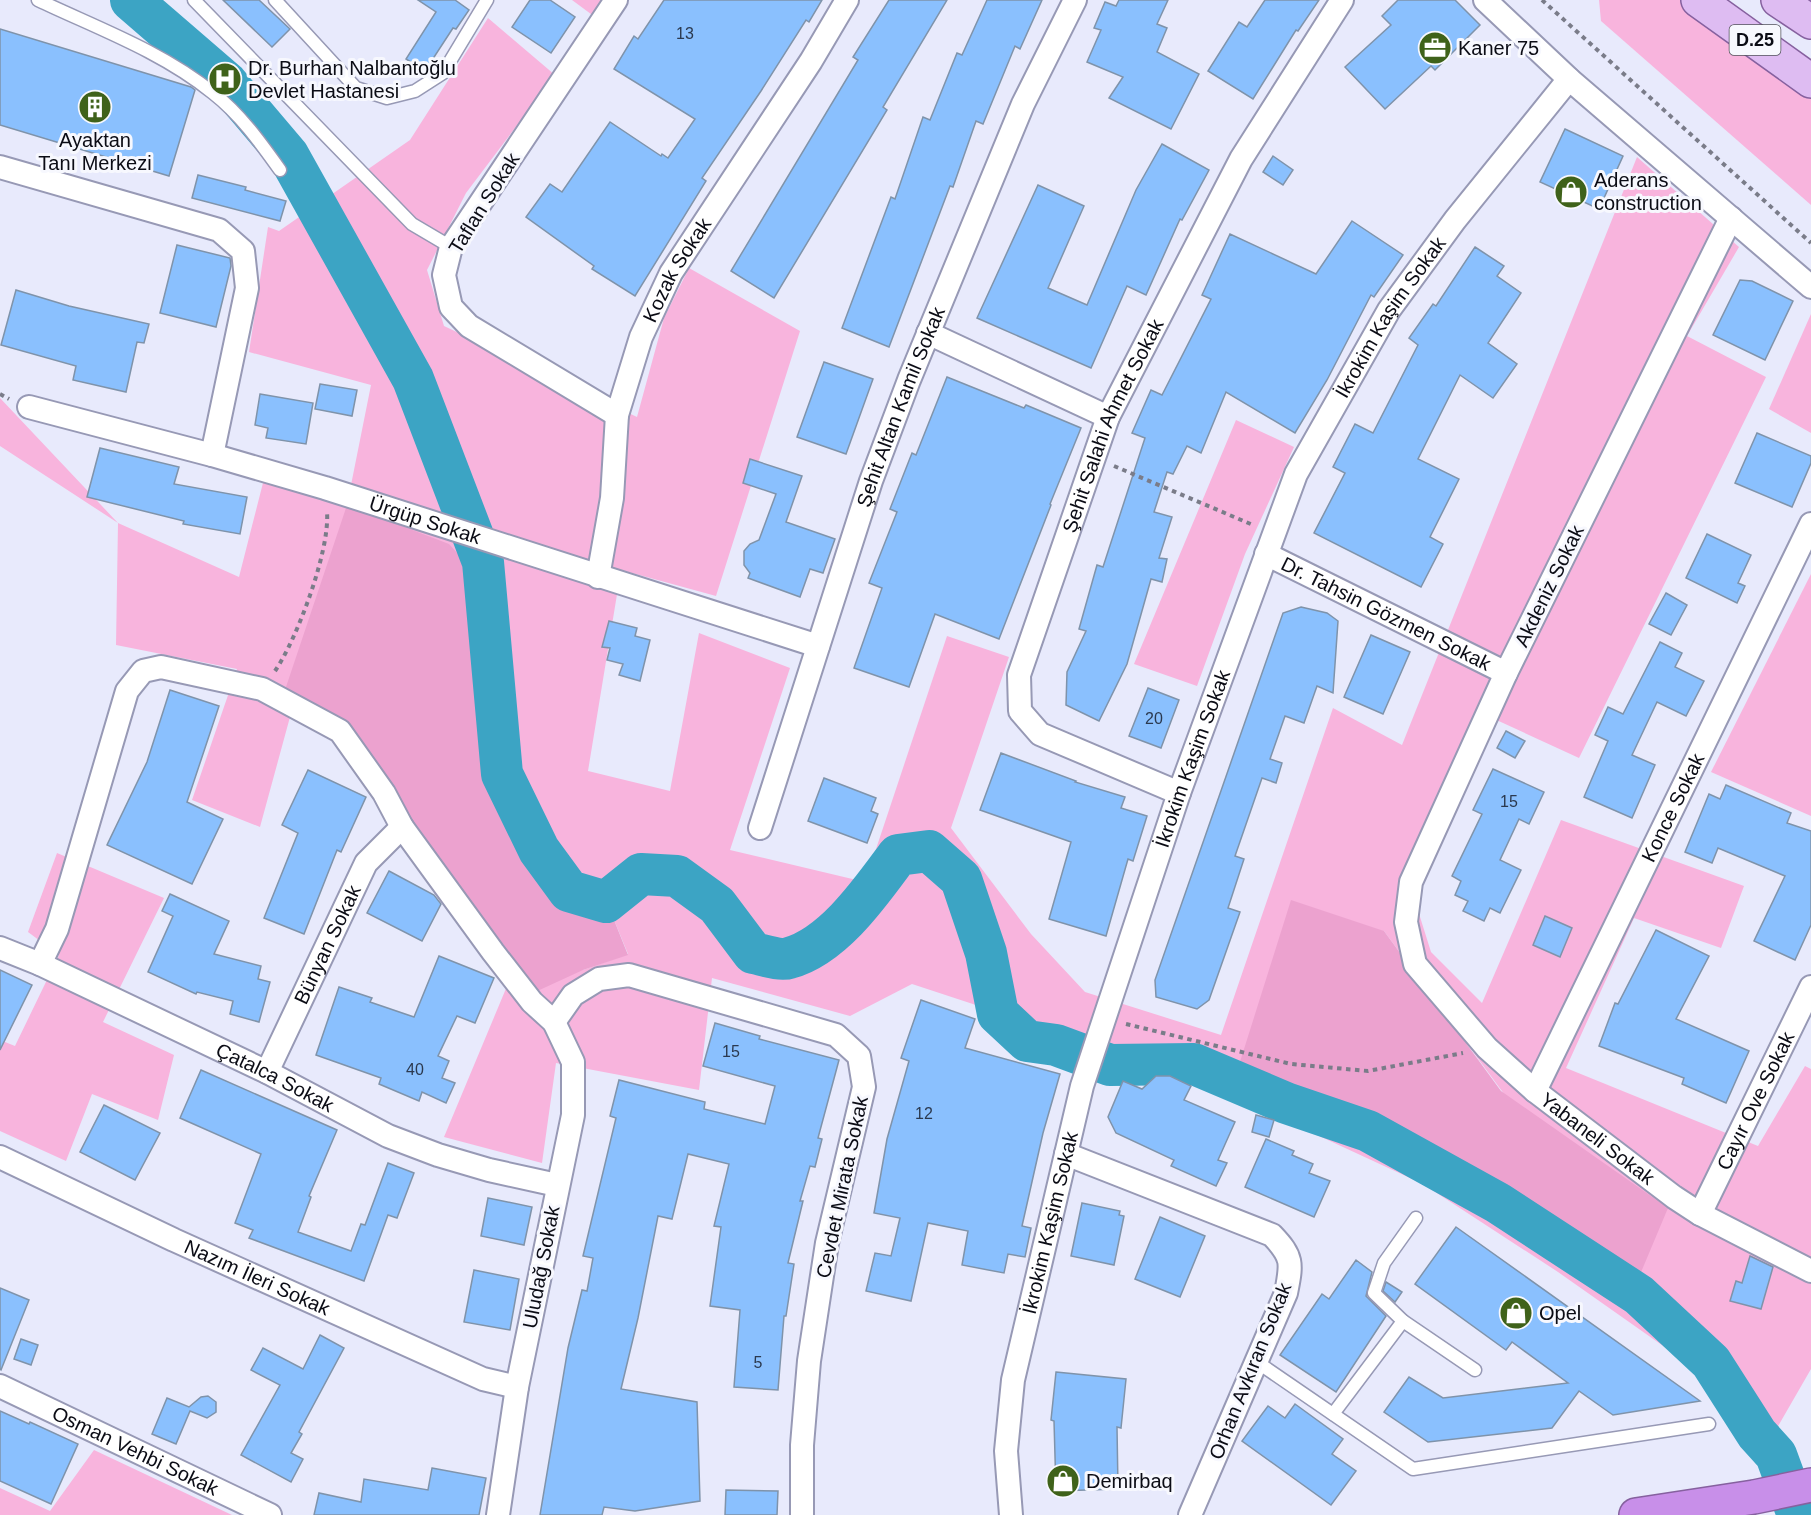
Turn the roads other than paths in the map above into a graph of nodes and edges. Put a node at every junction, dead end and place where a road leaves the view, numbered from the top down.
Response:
1 (38, 0) edge
2 (194, 0) edge
3 (274, 0) edge
4 (487, 0) edge
5 (616, 0) edge
6 (847, 0) edge
7 (1075, 0) edge
8 (1342, 0) edge
9 (1485, 0) edge
10 (1698, 0) edge
11 (1778, 0) edge
12 (1811, 22) edge
13 (1569, 79) junction
14 (1811, 81) edge
15 (0, 166) edge
16 (280, 170) dead end
17 (1731, 218) junction
18 (452, 247) junction
19 (1811, 287) edge
20 (927, 333) junction
21 (29, 407) dead end
22 (617, 415) junction
23 (1108, 417) junction
24 (212, 455) junction
25 (1811, 524) edge
26 (1270, 544) junction
27 (598, 577) junction
28 (818, 646) junction
29 (1506, 673) junction
30 (1179, 793) junction
31 (402, 827) junction
32 (760, 828) dead end
33 (0, 948) edge
34 (40, 964) junction
35 (1415, 964) joint
36 (1811, 987) edge
37 (554, 1022) junction
38 (267, 1072) junction
39 (1535, 1091) junction
40 (1066, 1154) junction
41 (0, 1157) edge
42 (557, 1185) junction
43 (1700, 1214) junction
44 (1416, 1218) dead end
45 (1811, 1271) edge
46 (1403, 1321) junction
47 (1257, 1362) junction
48 (1475, 1370) dead end
49 (0, 1386) edge
50 (517, 1387) junction
51 (1333, 1414) junction
52 (1710, 1424) dead end
53 (1811, 1463) edge
54 (1811, 1485) edge
55 (1754, 1489) junction
56 (270, 1515) edge
57 (498, 1515) edge
58 (802, 1515) edge
59 (1011, 1515) edge
60 (1190, 1515) edge
61 (1636, 1515) edge

1 - 16 lane
2 - 18 lane
3 - 4 lane
5 - 18 street, Taflan Sokak
6 - 22 street, Kozak Sokak
7 - 20 street, Şehit Altan Kamil Sokak
8 - 23 street, Şehit Salahi Ahmet Sokak
9 - 13 street
10 - 14 main road, D.25
11 - 12 main road, D.25
13 - 17 street
13 - 26 street, İkrokim Kaşim Sokak
15 - 24 street
17 - 19 street
17 - 29 street, Akdeniz Sokak
18 - 22 street, Taflan Sokak
20 - 23 street
20 - 28 street, Şehit Altan Kamil Sokak
21 - 24 street, Ürgüp Sokak
22 - 27 street, Kozak Sokak
23 - 30 street, Şehit Salahi Ahmet Sokak
24 - 27 street, Ürgüp Sokak
25 - 39 street, Konce Sokak
26 - 29 street, Dr. Tahsin Gözmen Sokak
26 - 30 street, İkrokim Kaşim Sokak
27 - 28 street, Ürgüp Sokak
28 - 32 street, Şehit Altan Kamil Sokak
29 - 35 street, Akdeniz Sokak
30 - 40 street, İkrokim Kaşim Sokak
31 - 34 street
31 - 37 street
31 - 38 street, Bünyan Sokak
33 - 34 street, Çatalca Sokak
34 - 38 street, Çatalca Sokak
35 - 39 street, Yabaneli Sokak
36 - 43 street, Cayır Ove Sokak
37 - 42 street, Uludağ Sokak
37 - 58 street, Cevdet Mirata Sokak
38 - 42 street, Çatalca Sokak
39 - 43 street, Yabaneli Sokak
40 - 47 street, Orhan Avkıran Sokak
40 - 59 street, İkrokim Kaşim Sokak
41 - 50 street, Nazım İleri Sokak
42 - 50 street, Uludağ Sokak
43 - 45 street, Yabaneli Sokak
44 - 46 lane
46 - 48 lane
46 - 51 lane
47 - 51 lane
47 - 60 street, Orhan Avkıran Sokak
49 - 56 street, Osman Vehbi Sokak
50 - 57 street, Uludağ Sokak
51 - 52 lane
53 - 55 highway
54 - 55 highway
55 - 61 highway

